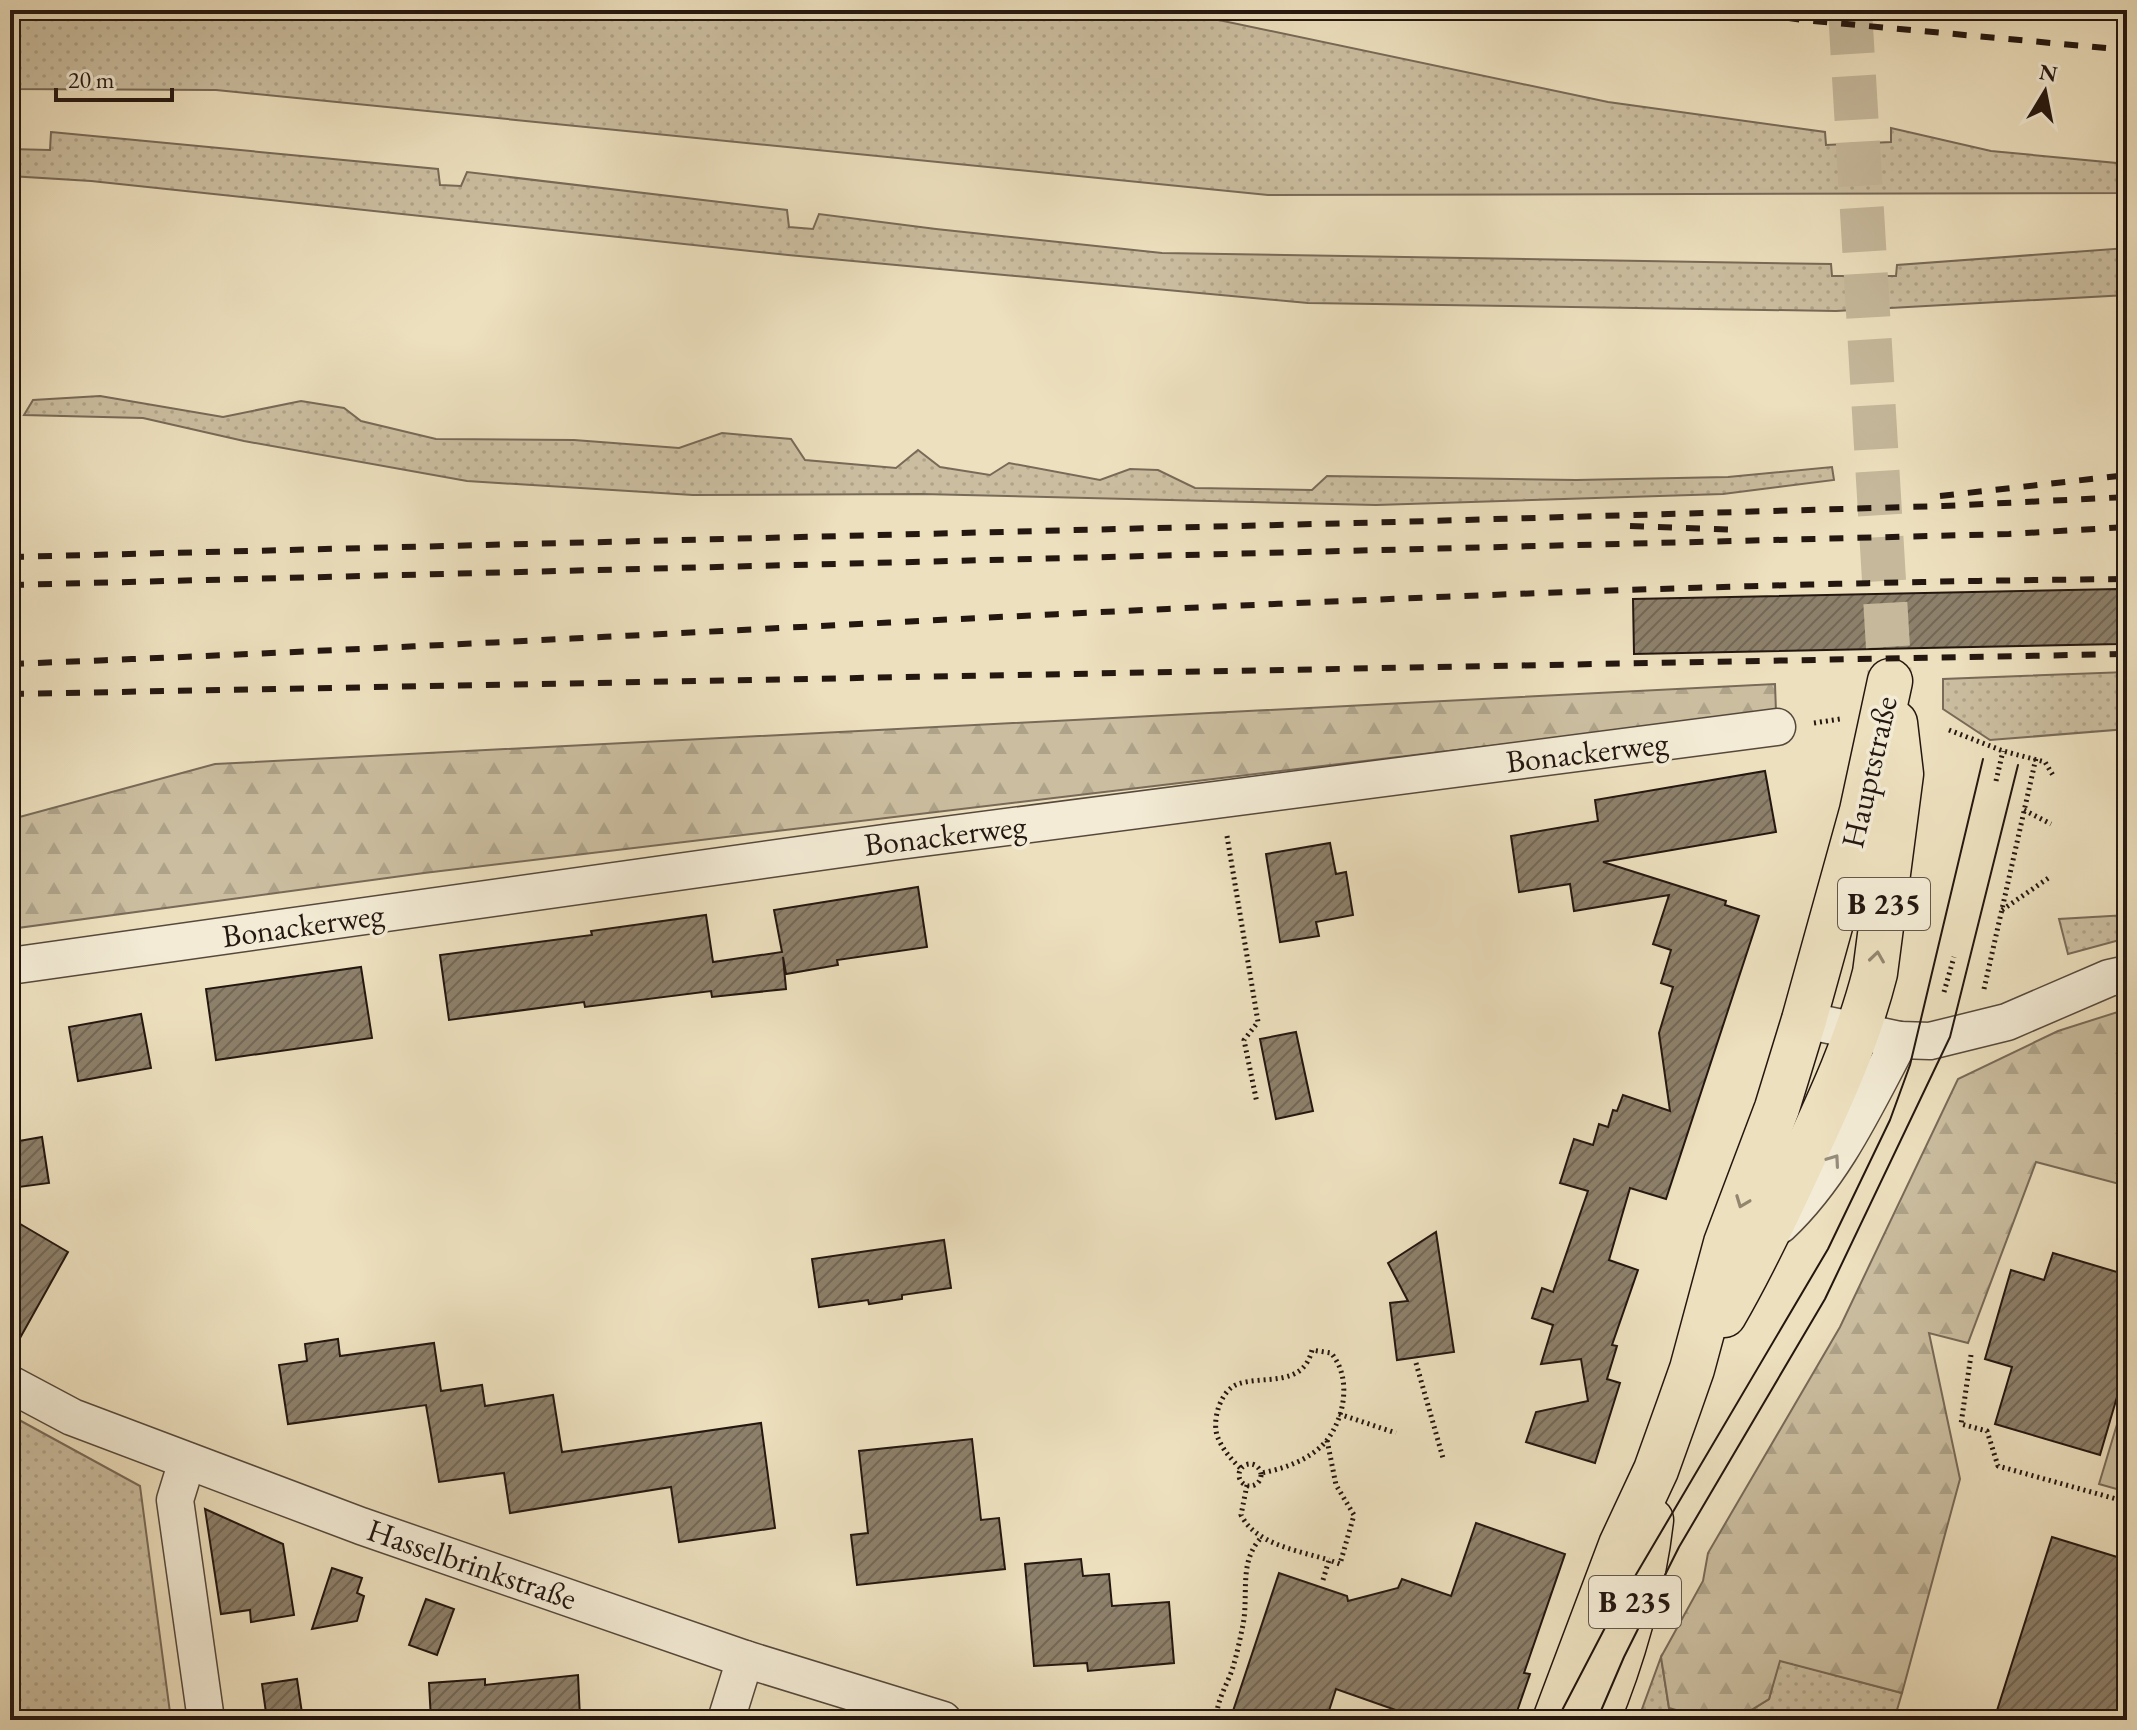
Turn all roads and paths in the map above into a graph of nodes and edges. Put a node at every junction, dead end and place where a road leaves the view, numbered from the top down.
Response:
1 (1777, 727) joint
2 (1880, 728) junction
3 (1949, 730) dead end
4 (2003, 751) junction
5 (2036, 758) junction
6 (2054, 777) dead end
7 (1996, 781) dead end
8 (1220, 799) junction
9 (2024, 810) junction
10 (2051, 824) dead end
11 (2050, 877) dead end
12 (2002, 910) junction
13 (1954, 957) dead end
14 (10, 966) edge
15 (2127, 974) edge
16 (1944, 992) dead end
17 (1981, 1002) dead end
18 (1804, 1020) junction
19 (1879, 1036) junction
20 (1257, 1103) dead end
21 (1971, 1355) dead end
22 (1416, 1363) dead end
23 (1692, 1369) junction
24 (10, 1384) edge
25 (1339, 1414) junction
26 (1396, 1433) dead end
27 (1327, 1439) junction
28 (1443, 1458) dead end
29 (187, 1461) junction
30 (1240, 1468) junction
31 (1656, 1470) junction
32 (1261, 1473) junction
33 (1247, 1485) junction
34 (2127, 1502) edge
35 (1262, 1537) junction
36 (1329, 1560) junction
37 (1323, 1580) dead end
38 (745, 1659) junction
39 (206, 1720) edge
40 (726, 1720) edge
41 (943, 1720) edge
42 (1217, 1720) edge
43 (1555, 1720) edge
44 (1597, 1720) edge

1 - 2 path
1 - 8 street, Bonackerweg
2 - 18 main road, Hauptstraße / B 235
19 -> 2 main road, Hauptstraße / B 235
3 - 4 path
4 - 5 path
4 - 7 path
5 - 6 path
5 - 9 path
8 - 14 street, Bonackerweg
8 - 20 path
9 - 10 path
9 - 12 path
11 - 12 path
12 - 17 path
13 - 16 path
15 - 19 street
18 - 19 street
18 -> 23 main road, Hauptstraße / B 235
23 -> 19 main road, Hauptstraße / B 235
21 - 34 path
22 - 28 path
23 - 31 main road, Hauptstraße / B 235
24 - 29 street, Hasselbrinkstraße
25 - 26 path
25 - 27 path
25 - 30 path
27 - 32 path
27 - 36 path
29 - 38 street, Hasselbrinkstraße
29 - 39 street
30 - 32 path
30 - 33 path
31 - 43 main road, Hauptstraße / B 235
31 - 44 main road, Hauptstraße / B 235
32 - 33 path
33 - 35 path
35 - 36 path
35 - 42 path
36 - 37 path
38 - 40 street
38 - 41 street, Hasselbrinkstraße

